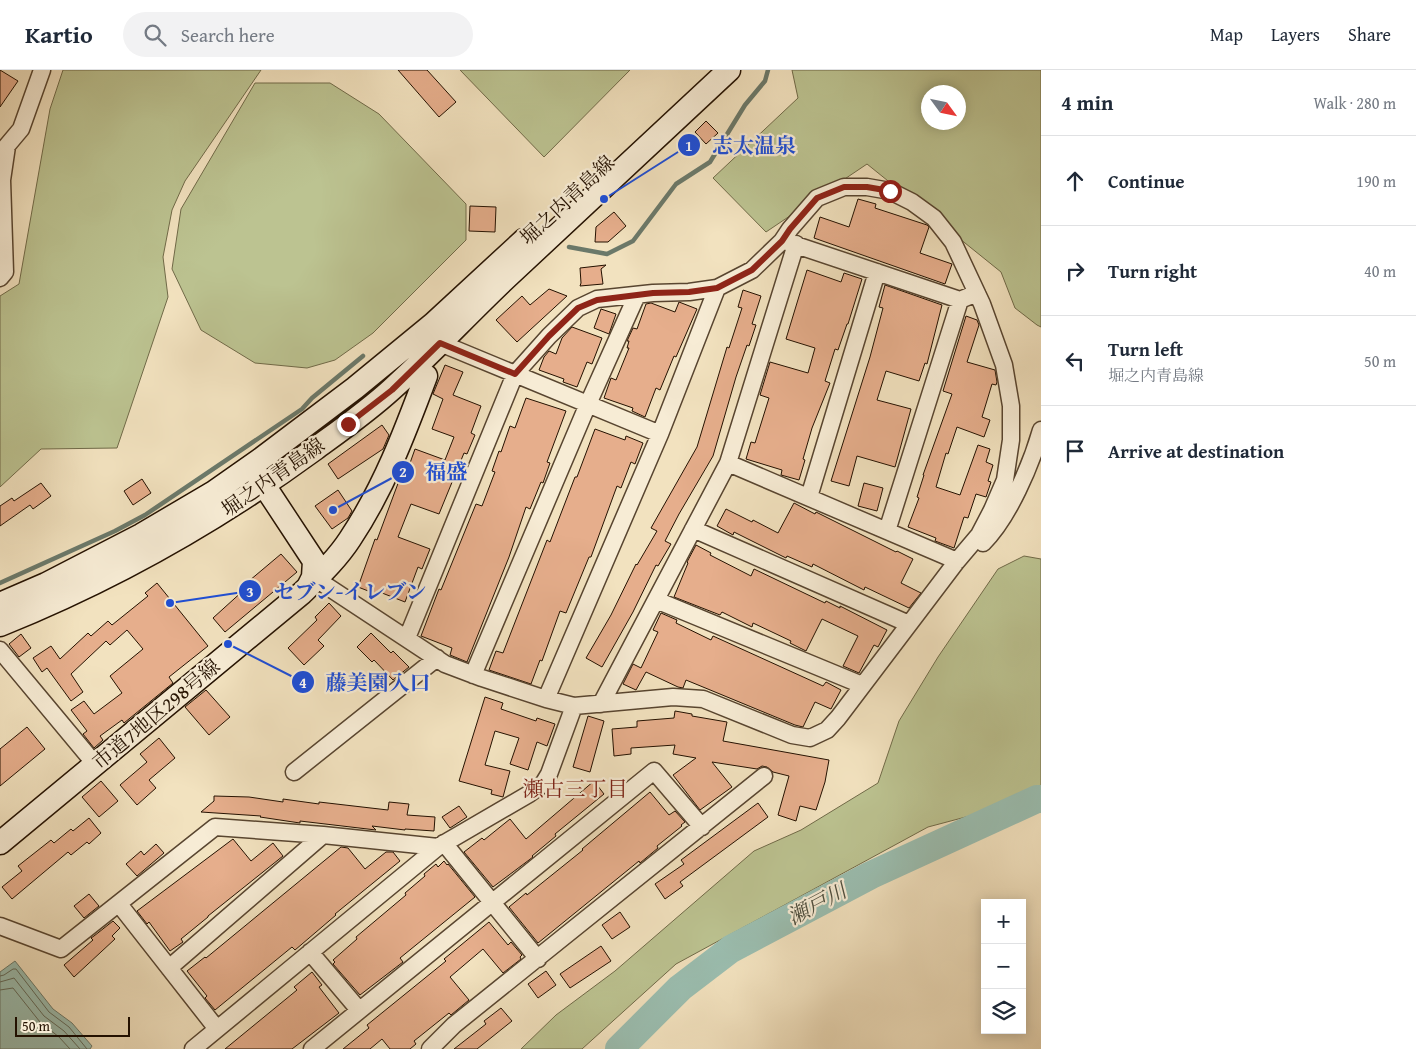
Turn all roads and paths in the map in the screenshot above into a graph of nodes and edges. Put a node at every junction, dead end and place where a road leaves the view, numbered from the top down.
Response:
1 (42, 70) edge
2 (708, 70) edge
3 (729, 70) edge
4 (4, 150) edge
5 (789, 242) junction
6 (877, 272) junction
7 (0, 278) edge
8 (717, 288) junction
9 (977, 293) junction
10 (637, 295) junction
11 (960, 300) junction
12 (440, 343) junction
13 (515, 374) junction
14 (426, 376) dead end
15 (588, 404) junction
16 (1041, 430) edge
17 (660, 434) junction
18 (728, 463) junction
19 (251, 466) junction
20 (264, 486) junction
21 (809, 498) junction
22 (693, 530) junction
23 (887, 531) junction
24 (957, 561) junction
25 (312, 581) junction
26 (656, 600) junction
27 (0, 604) edge
28 (909, 624) junction
29 (0, 625) edge
30 (407, 638) junction
31 (0, 650) edge
32 (437, 658) junction
33 (472, 675) junction
34 (862, 685) junction
35 (546, 699) junction
36 (601, 704) junction
37 (574, 706) junction
38 (95, 764) junction
39 (294, 772) dead end
40 (764, 776) dead end
41 (702, 826) junction
42 (323, 835) junction
43 (0, 843) edge
44 (441, 845) junction
45 (492, 902) junction
46 (119, 904) junction
47 (0, 926) edge
48 (310, 952) junction
49 (538, 958) junction
50 (169, 968) junction
51 (359, 1010) junction
52 (217, 1029) junction
53 (193, 1049) edge
54 (312, 1049) edge
55 (430, 1049) edge

1 - 4 street
2 - 19 main road, 堀之内青島線
3 - 12 main road, 堀之内青島線
4 - 7 street
5 - 6 street
5 - 8 street
5 - 9 street
5 - 18 street
6 - 11 street
6 - 21 street
8 - 10 street
8 - 17 street
9 - 11 street
9 - 24 street
10 - 13 street
10 - 15 street
11 - 23 street
12 - 13 street
12 - 20 main road, 堀之内青島線
13 - 15 street
13 - 30 street
14 - 25 main road, 市道7地区298号線
15 - 17 street
15 - 33 street
16 - 24 street
17 - 35 street
18 - 21 street
18 - 22 street
19 - 20 main road
19 - 27 main road, 堀之内青島線
20 - 25 main road
20 - 29 main road, 堀之内青島線
21 - 23 street
22 - 26 street
22 - 28 street
23 - 24 street
24 - 28 street
25 - 30 street
25 - 38 main road, 市道7地区298号線
26 - 34 street
26 - 36 street
28 - 34 street
30 - 32 street
31 - 38 street
32 - 33 street
32 - 39 street
33 - 35 street
34 - 36 street
35 - 37 street
36 - 37 street
37 - 44 street
38 - 43 main road, 市道7地区298号線
40 - 41 street
41 - 45 street
41 - 49 street
42 - 44 street
42 - 46 street
42 - 50 street
44 - 45 street
44 - 48 street
45 - 49 street
45 - 51 street
46 - 47 street
46 - 50 street
48 - 51 street
48 - 52 street
49 - 55 street
50 - 52 street
51 - 54 street
52 - 53 street

